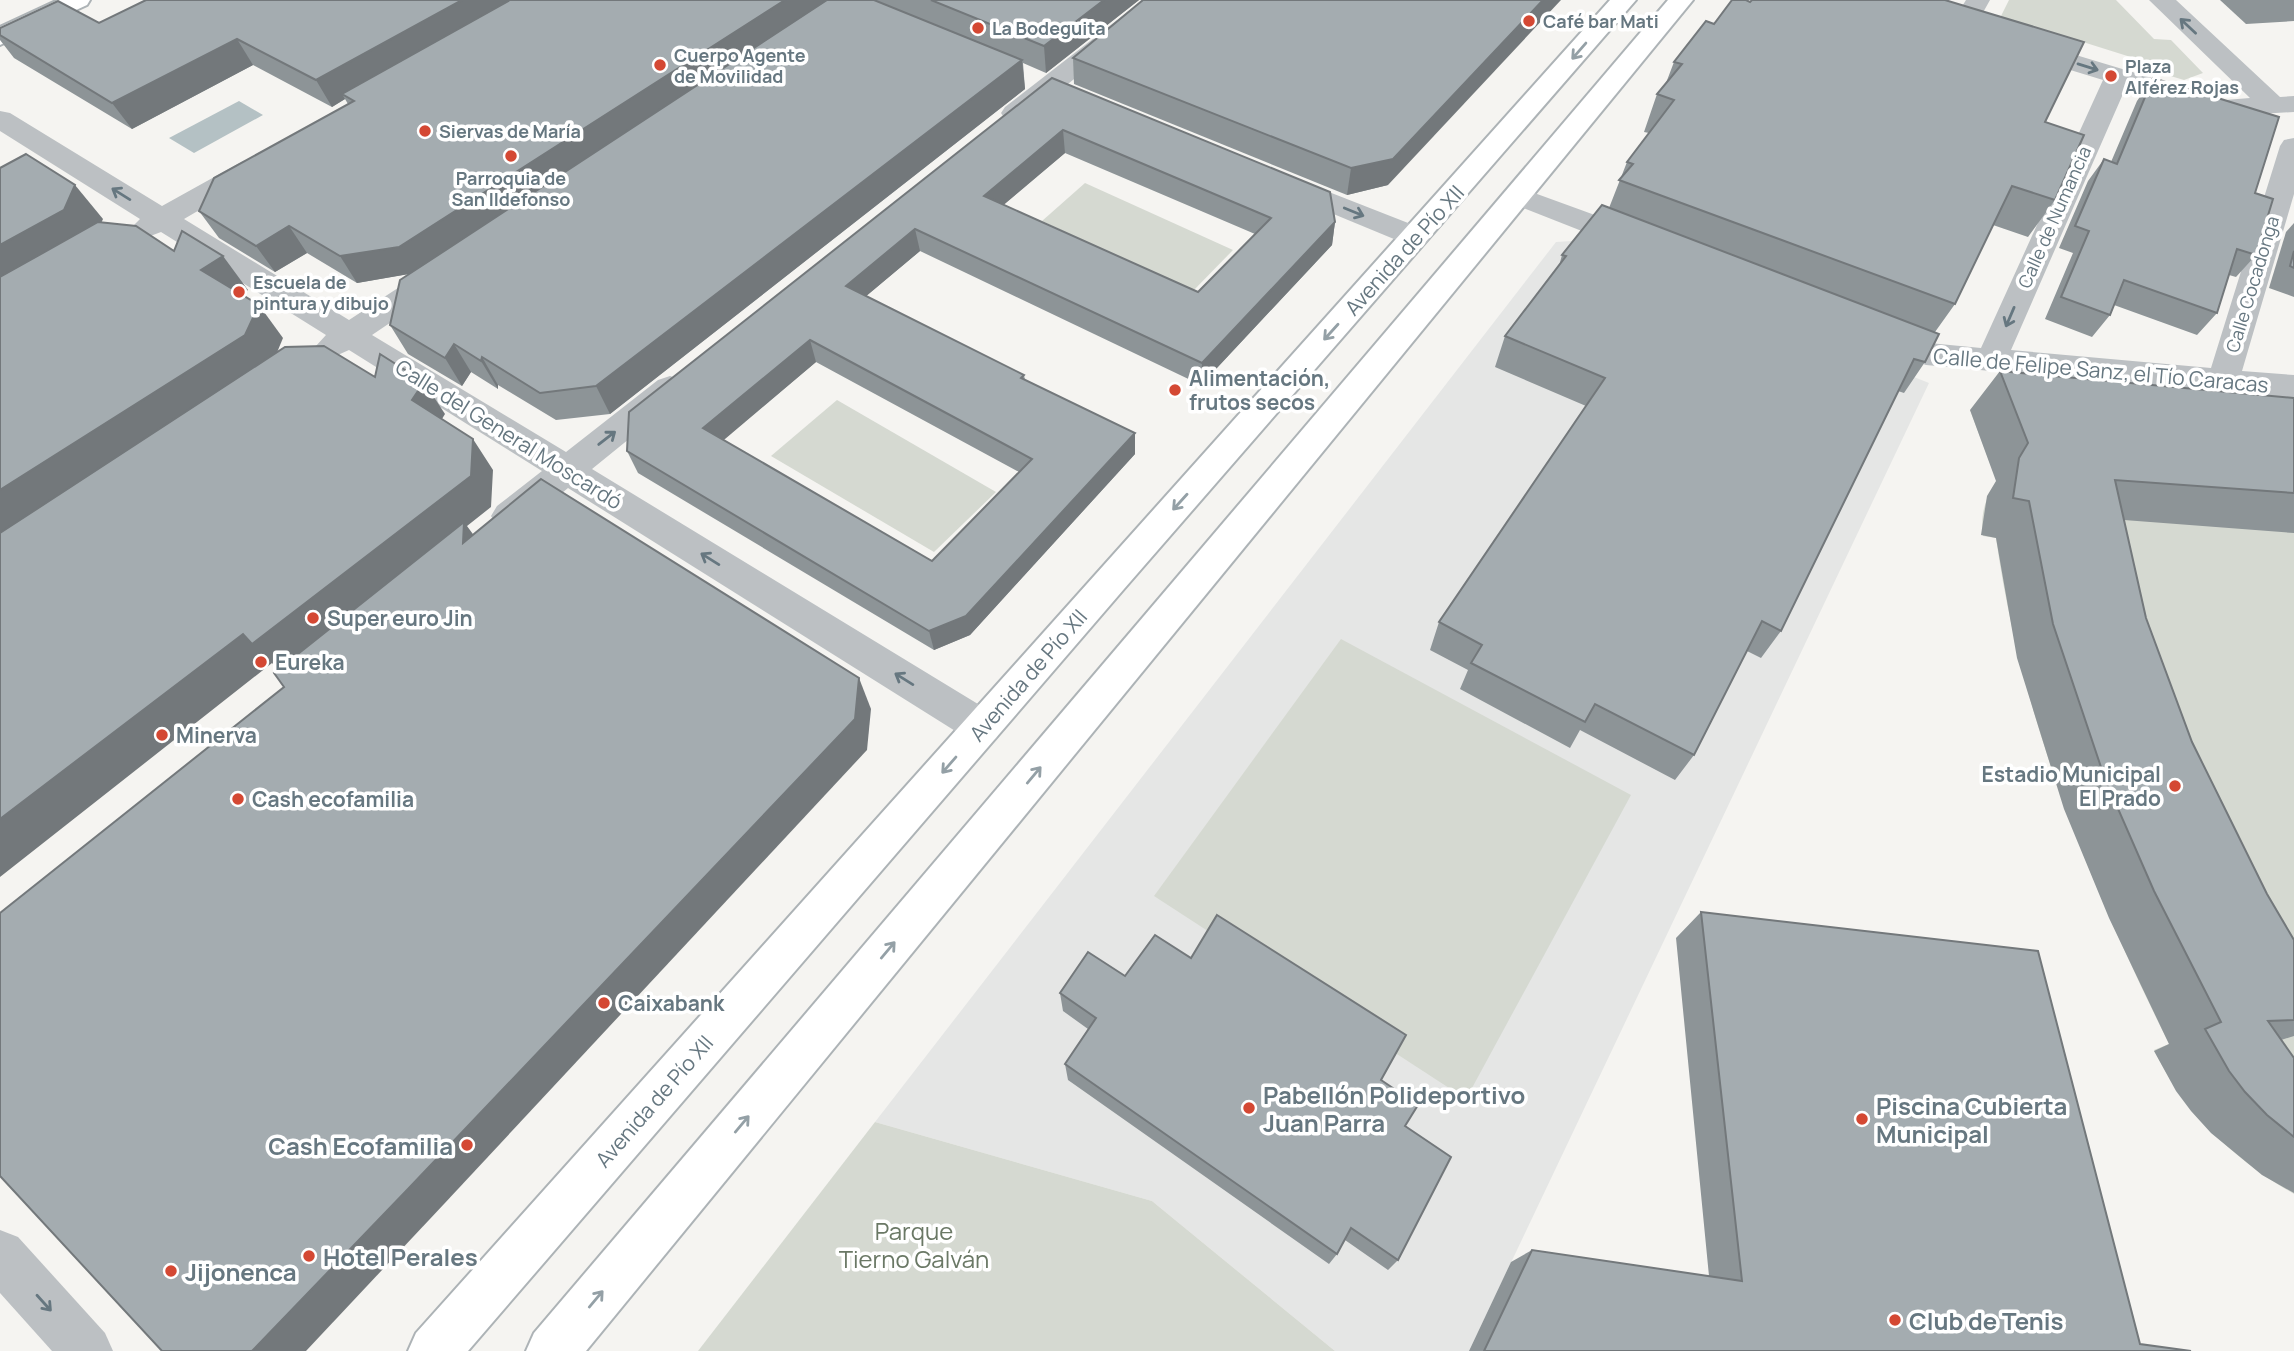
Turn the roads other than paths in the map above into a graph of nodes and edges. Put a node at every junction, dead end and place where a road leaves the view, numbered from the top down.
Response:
1 (78, 0) edge
2 (1158, 0) edge
3 (1624, 0) edge
4 (1681, 0) edge
5 (1978, 0) edge
6 (2161, 0) edge
7 (0, 37) edge
8 (2118, 75) junction
9 (2284, 105) edge
10 (0, 119) edge
11 (995, 129) edge
12 (2294, 146) edge
13 (282, 151) edge
14 (1264, 175) edge
15 (1518, 196) junction
16 (162, 219) junction
17 (1416, 237) junction
18 (127, 239) edge
19 (1667, 254) edge
20 (465, 258) edge
21 (1848, 324) edge
22 (349, 335) junction
23 (1991, 360) junction
24 (302, 366) edge
25 (695, 368) edge
26 (2223, 381) junction
27 (2294, 387) edge
28 (566, 470) junction
29 (490, 531) edge
30 (982, 727) junction
31 (0, 1255) edge
32 (87, 1351) edge
33 (434, 1351) edge
34 (552, 1351) edge

1 - 7 main road
2 - 11 street
3 -> 17 main road, Avenida de Pío XII
4 - 15 main road
5 -> 8 street
9 -> 6 street
8 - 9 street
8 -> 23 street, Calle de Numancia
16 -> 10 street, Calle del General Moscardó
12 - 26 street, Calle Cocadonga
13 - 16 street
14 -> 17 street
15 - 19 street
34 -> 15 main road
16 - 18 street
16 - 22 street, Calle del General Moscardó
17 -> 30 main road, Avenida de Pío XII
20 - 22 street
21 - 23 street, Calle de Felipe Sanz, el Tío Caracas
22 - 24 street
22 - 28 street, Calle del General Moscardó
23 - 26 street, Calle de Felipe Sanz, el Tío Caracas
28 -> 25 street
26 - 27 street, Calle de Felipe Sanz, el Tío Caracas
28 - 29 street
30 -> 28 street, Calle del General Moscardó
30 -> 33 main road, Avenida de Pío XII
31 -> 32 street

